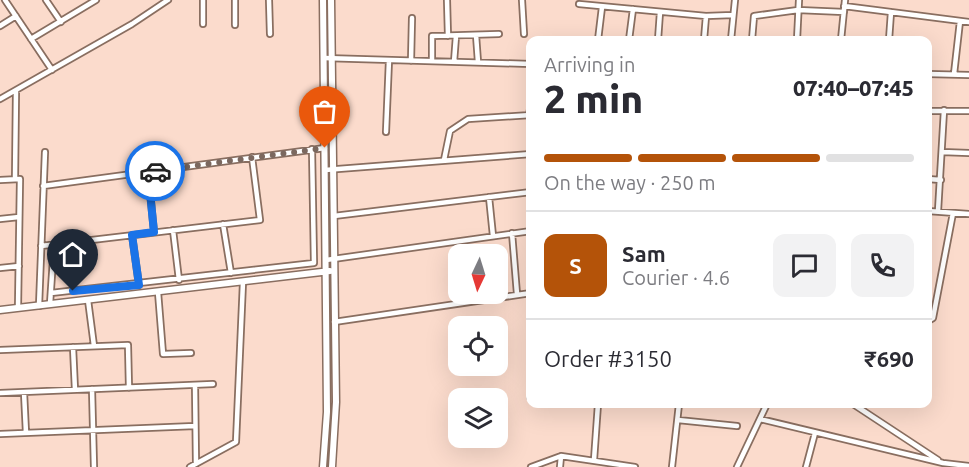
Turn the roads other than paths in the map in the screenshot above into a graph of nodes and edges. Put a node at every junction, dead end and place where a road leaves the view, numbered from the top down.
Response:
1 (4, 0) edge
2 (46, 0) edge
3 (168, 0) edge
4 (203, 0) edge
5 (235, 0) edge
6 (269, 0) edge
7 (323, 0) edge
8 (331, 0) edge
9 (447, 0) edge
10 (522, 0) edge
11 (735, 0) edge
12 (799, 0) edge
13 (845, 0) edge
14 (93, 1) edge
15 (579, 4) dead end
16 (603, 7) junction
17 (633, 9) junction
18 (844, 9) junction
19 (798, 10) junction
20 (660, 12) junction
21 (891, 12) junction
22 (733, 15) junction
23 (16, 16) junction
24 (706, 16) junction
25 (412, 18) dead end
26 (960, 21) junction
27 (61, 22) junction
28 (969, 22) edge
29 (202, 24) dead end
30 (235, 25) dead end
31 (0, 26) edge
32 (270, 34) dead end
33 (499, 34) dead end
34 (524, 34) dead end
35 (476, 35) junction
36 (448, 36) junction
37 (456, 36) junction
38 (599, 36) edge
39 (630, 36) edge
40 (658, 36) edge
41 (704, 36) edge
42 (731, 36) edge
43 (752, 36) edge
44 (797, 36) edge
45 (841, 36) edge
46 (889, 36) edge
47 (31, 39) junction
48 (328, 58) junction
49 (389, 60) junction
50 (411, 60) junction
51 (432, 61) junction
52 (454, 62) junction
53 (478, 63) junction
54 (526, 64) edge
55 (52, 70) junction
56 (932, 74) edge
57 (954, 74) junction
58 (969, 75) edge
59 (16, 91) junction
60 (0, 99) edge
61 (944, 110) junction
62 (932, 111) edge
63 (969, 111) edge
64 (526, 115) edge
65 (386, 132) dead end
66 (325, 148) junction
67 (312, 149) junction
68 (45, 152) dead end
69 (942, 152) junction
70 (969, 153) edge
71 (526, 154) edge
72 (252, 158) junction
73 (444, 160) junction
74 (325, 170) junction
75 (334, 171) junction
76 (148, 172) junction
77 (15, 179) junction
78 (932, 179) edge
79 (0, 180) edge
80 (941, 180) junction
81 (43, 186) junction
82 (526, 193) edge
83 (489, 197) junction
84 (932, 211) edge
85 (938, 211) junction
86 (953, 213) junction
87 (969, 214) edge
88 (334, 216) junction
89 (19, 217) junction
90 (0, 219) edge
91 (223, 224) junction
92 (173, 230) junction
93 (154, 232) junction
94 (526, 232) edge
95 (512, 233) junction
96 (132, 235) junction
97 (493, 236) junction
98 (54, 244) junction
99 (41, 246) junction
100 (330, 259) junction
101 (19, 266) junction
102 (0, 268) edge
103 (330, 271) junction
104 (231, 273) junction
105 (180, 280) junction
106 (243, 282) junction
107 (139, 285) junction
108 (158, 292) junction
109 (51, 293) junction
110 (526, 293) edge
111 (517, 294) junction
112 (88, 300) junction
113 (50, 304) junction
114 (39, 306) junction
115 (18, 308) junction
116 (0, 310) edge
117 (932, 319) edge
118 (334, 321) junction
119 (94, 346) junction
120 (73, 347) junction
121 (0, 350) edge
122 (191, 353) dead end
123 (195, 384) junction
124 (213, 384) dead end
125 (129, 388) junction
126 (92, 389) junction
127 (75, 390) junction
128 (24, 392) junction
129 (0, 393) edge
130 (598, 408) edge
131 (680, 408) edge
132 (765, 408) edge
133 (859, 408) edge
134 (760, 419) junction
135 (678, 420) junction
136 (195, 426) junction
137 (737, 426) dead end
138 (93, 430) junction
139 (26, 433) junction
140 (814, 433) junction
141 (0, 434) edge
142 (561, 456) junction
143 (594, 460) junction
144 (196, 464) junction
145 (943, 465) edge
146 (969, 466) edge
147 (94, 467) edge
148 (190, 467) edge
149 (323, 467) edge
150 (332, 467) edge
151 (533, 467) edge
152 (560, 467) edge
153 (635, 467) edge
154 (672, 467) edge
155 (737, 467) edge
156 (806, 467) edge

1 - 23 street
2 - 27 street
3 - 55 street
4 - 29 street
5 - 30 street
6 - 32 street
7 - 48 main road
8 - 48 main road
9 - 36 street
10 - 34 street
11 - 22 street
12 - 19 street
13 - 18 street
14 - 27 street
15 - 16 street
16 - 17 street
16 - 38 street
17 - 20 street
17 - 39 street
18 - 19 street
18 - 21 street
18 - 45 street
19 - 43 street
19 - 44 street
20 - 24 street
20 - 40 street
21 - 26 street
21 - 46 street
22 - 24 street
22 - 42 street
23 - 31 street
23 - 47 street
24 - 41 street
25 - 50 street
26 - 28 street
26 - 57 street
27 - 47 street
33 - 35 street
35 - 37 street
35 - 53 street
36 - 37 street
36 - 51 street
37 - 52 street
47 - 55 street
48 - 49 street
48 - 66 main road
48 - 75 main road
49 - 50 street
49 - 65 street
50 - 51 street
51 - 52 street
52 - 53 street
53 - 54 street
55 - 59 street
56 - 57 street
57 - 58 street
59 - 60 street
59 - 77 street
61 - 62 street
61 - 63 street
61 - 69 street
64 - 73 street
66 - 67 street
66 - 74 main road
67 - 72 street
67 - 104 street
68 - 81 street
69 - 70 street
69 - 80 street
71 - 73 street
72 - 76 street
72 - 91 street
73 - 75 street
74 - 75 street
74 - 100 main road
75 - 88 main road
76 - 81 street
76 - 93 street
77 - 79 street
77 - 89 street
78 - 80 street
80 - 85 street
81 - 99 street
82 - 83 street
83 - 88 street
83 - 97 street
84 - 85 street
85 - 86 street
86 - 87 street
86 - 117 street
88 - 100 main road
89 - 90 street
89 - 101 street
91 - 92 street
91 - 104 street
92 - 93 street
92 - 105 street
93 - 96 street
94 - 95 street
95 - 97 street
95 - 111 street
96 - 98 street
96 - 107 street
97 - 100 street
98 - 99 street
98 - 109 street
99 - 114 street
100 - 103 main road
101 - 102 street
101 - 115 street
103 - 106 main road
103 - 118 main road
103 - 149 main road
104 - 105 street
105 - 107 street
106 - 108 main road
106 - 144 street
107 - 109 street
108 - 112 main road
108 - 122 street
109 - 113 street
110 - 111 street
111 - 118 street
112 - 113 main road
112 - 119 street
113 - 114 main road
114 - 115 main road
115 - 116 main road
118 - 150 main road
119 - 120 street
119 - 125 street
120 - 121 street
120 - 127 street
123 - 124 street
123 - 125 street
123 - 136 street
125 - 126 street
126 - 127 street
126 - 138 street
127 - 128 street
128 - 129 street
128 - 139 street
130 - 143 street
131 - 135 street
132 - 134 street
133 - 145 street
134 - 140 street
134 - 155 street
135 - 137 street
135 - 154 street
136 - 138 street
136 - 144 street
138 - 139 street
138 - 147 street
139 - 141 street
140 - 145 street
140 - 156 street
142 - 143 street
142 - 151 street
142 - 152 street
143 - 153 street
144 - 148 street
145 - 146 street

